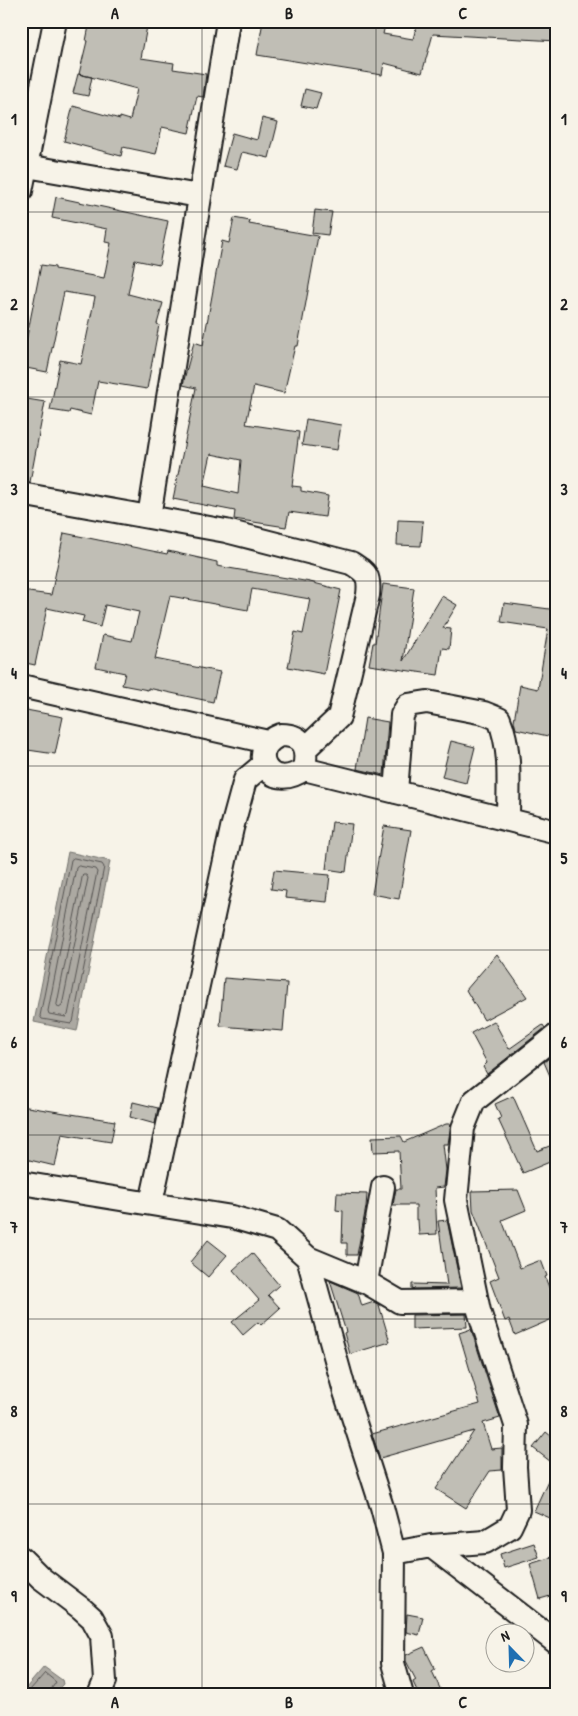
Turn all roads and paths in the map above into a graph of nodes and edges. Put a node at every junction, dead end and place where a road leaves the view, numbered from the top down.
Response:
1 (55, 21) edge
2 (228, 21) edge
3 (24, 166) edge
4 (21, 191) edge
5 (199, 196) junction
6 (21, 494) edge
7 (149, 517) junction
8 (21, 686) edge
9 (266, 753) junction
10 (305, 759) junction
11 (396, 792) junction
12 (508, 820) junction
13 (557, 832) edge
14 (557, 1036) edge
15 (21, 1183) edge
16 (383, 1187) dead end
17 (152, 1203) junction
18 (308, 1258) junction
19 (366, 1282) junction
20 (476, 1301) junction
21 (431, 1546) junction
22 (394, 1553) junction
23 (21, 1558) edge
24 (557, 1643) edge
25 (99, 1695) edge
26 (402, 1695) edge

1 - 3 street
2 - 5 street
3 - 4 street
3 - 5 street
5 - 7 street
6 - 7 street
7 - 10 street
8 - 9 street
9 - 10 street
9 - 10 street
9 - 17 street
10 - 11 street
11 - 12 street
11 - 12 street
12 - 13 street
14 - 20 street
15 - 17 street
16 - 19 street
17 - 18 street
18 - 19 street
18 - 22 street
19 - 20 street
20 - 21 street
21 - 22 street
21 - 24 street
22 - 26 street
23 - 25 street

